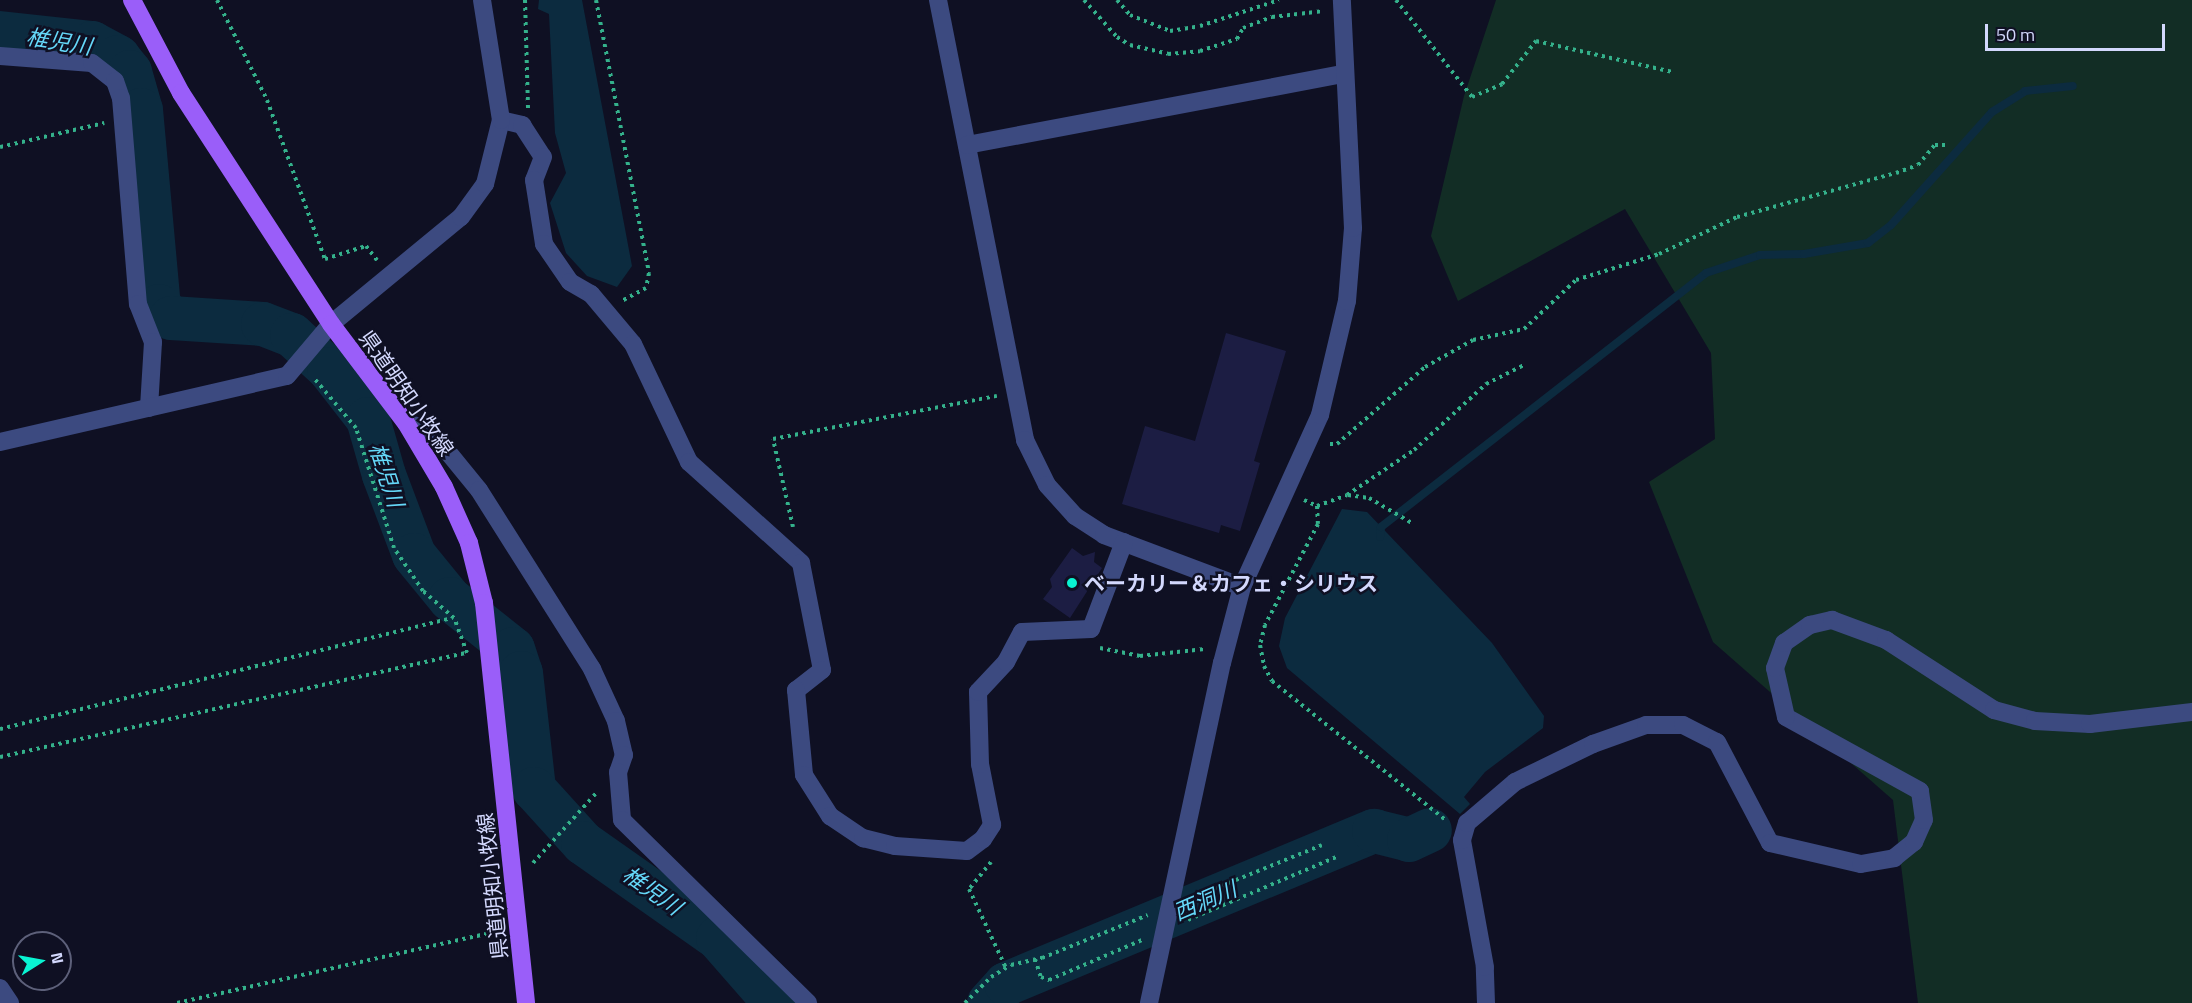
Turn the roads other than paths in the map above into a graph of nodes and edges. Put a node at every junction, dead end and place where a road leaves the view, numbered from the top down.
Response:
1 (132, 0) edge
2 (482, 0) edge
3 (938, 0) edge
4 (1342, 5) edge
5 (0, 56) edge
6 (1344, 74) junction
7 (501, 120) junction
8 (967, 145) junction
9 (326, 330) junction
10 (149, 408) junction
11 (405, 423) junction
12 (0, 442) edge
13 (1124, 542) junction
14 (1242, 587) junction
15 (2192, 712) edge
16 (0, 987) edge
17 (9, 1003) edge
18 (526, 1003) edge
19 (808, 1003) edge
20 (1149, 1003) edge
21 (1486, 1003) edge

1 - 9 main road, 県道明知小牧線
2 - 7 street
3 - 8 street
4 - 6 street
5 - 10 street
6 - 8 street
6 - 14 street
7 - 9 street
7 - 13 street
8 - 13 street
9 - 10 street
9 - 11 main road, 県道明知小牧線
10 - 12 street
11 - 18 main road, 県道明知小牧線
11 - 19 street
13 - 14 street
14 - 20 street
15 - 21 street
16 - 17 street

